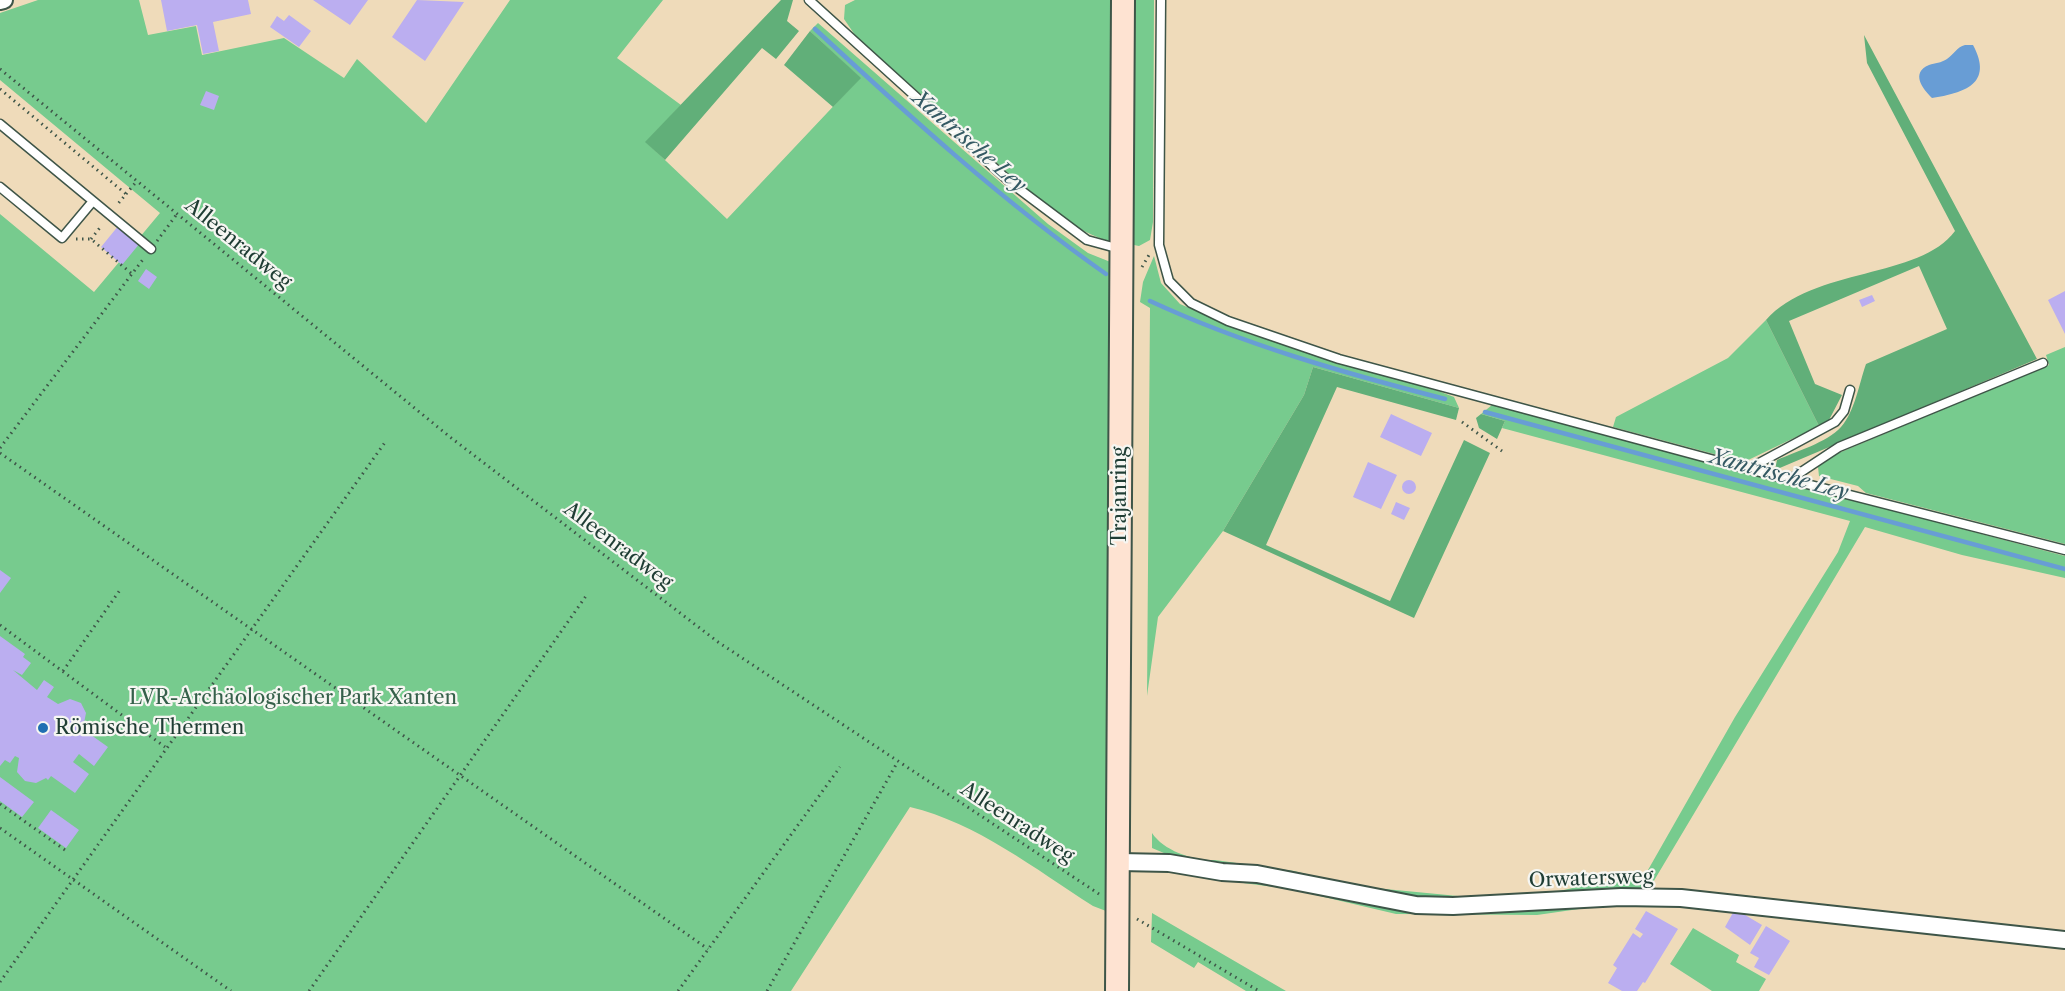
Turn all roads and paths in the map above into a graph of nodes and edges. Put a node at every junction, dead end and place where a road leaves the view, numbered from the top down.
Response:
1 (809, 0) edge
2 (1123, 0) edge
3 (1161, 0) edge
4 (0, 69) edge
5 (0, 89) edge
6 (0, 124) edge
7 (137, 181) junction
8 (0, 187) edge
9 (126, 194) junction
10 (93, 201) junction
11 (177, 214) junction
12 (110, 215) junction
13 (62, 238) junction
14 (91, 239) junction
15 (151, 249) junction
16 (1120, 249) junction
17 (132, 274) junction
18 (2043, 363) dead end
19 (1850, 390) dead end
20 (1462, 422) dead end
21 (386, 441) dead end
22 (0, 448) edge
23 (1502, 451) dead end
24 (0, 453) edge
25 (1748, 469) junction
26 (1789, 480) junction
27 (2065, 550) edge
28 (120, 590) dead end
29 (586, 596) dead end
30 (0, 625) edge
31 (250, 629) junction
32 (63, 671) junction
33 (166, 747) junction
34 (897, 763) junction
35 (840, 767) dead end
36 (460, 777) junction
37 (0, 804) edge
38 (0, 828) edge
39 (65, 850) dead end
40 (1119, 862) junction
41 (72, 879) junction
42 (1119, 907) junction
43 (2065, 940) edge
44 (708, 949) junction
45 (0, 982) edge
46 (231, 991) edge
47 (309, 991) edge
48 (678, 991) edge
49 (767, 991) edge
50 (1117, 991) edge
51 (1259, 991) edge

1 - 16 lane
2 - 16 main road, Trajanring
3 - 25 lane
4 - 7 path, Alleenradweg
5 - 9 path
6 - 10 lane
7 - 9 path
7 - 11 path, Alleenradweg
8 - 13 lane
9 - 12 path
10 - 12 lane
10 - 13 lane
11 - 15 path
11 - 34 path, Alleenradweg
12 - 14 path
12 - 15 lane
13 - 14 path
14 - 17 path
15 - 17 path
16 - 40 main road, Trajanring
17 - 22 path
18 - 26 lane
19 - 25 lane
20 - 23 path
21 - 31 path
24 - 31 path
25 - 26 lane
26 - 27 lane
28 - 32 path
29 - 36 path
30 - 32 path
31 - 33 path
31 - 36 path
32 - 33 path
33 - 41 path
34 - 42 path, Alleenradweg
34 - 49 path
35 - 44 path
36 - 44 path
36 - 47 path
37 - 39 path
38 - 41 path
40 - 42 main road, Trajanring
40 - 43 street, Orwatersweg
41 - 45 path
41 - 46 path
42 - 50 main road, Trajanring
42 - 51 path, Alleenradweg
44 - 48 path

